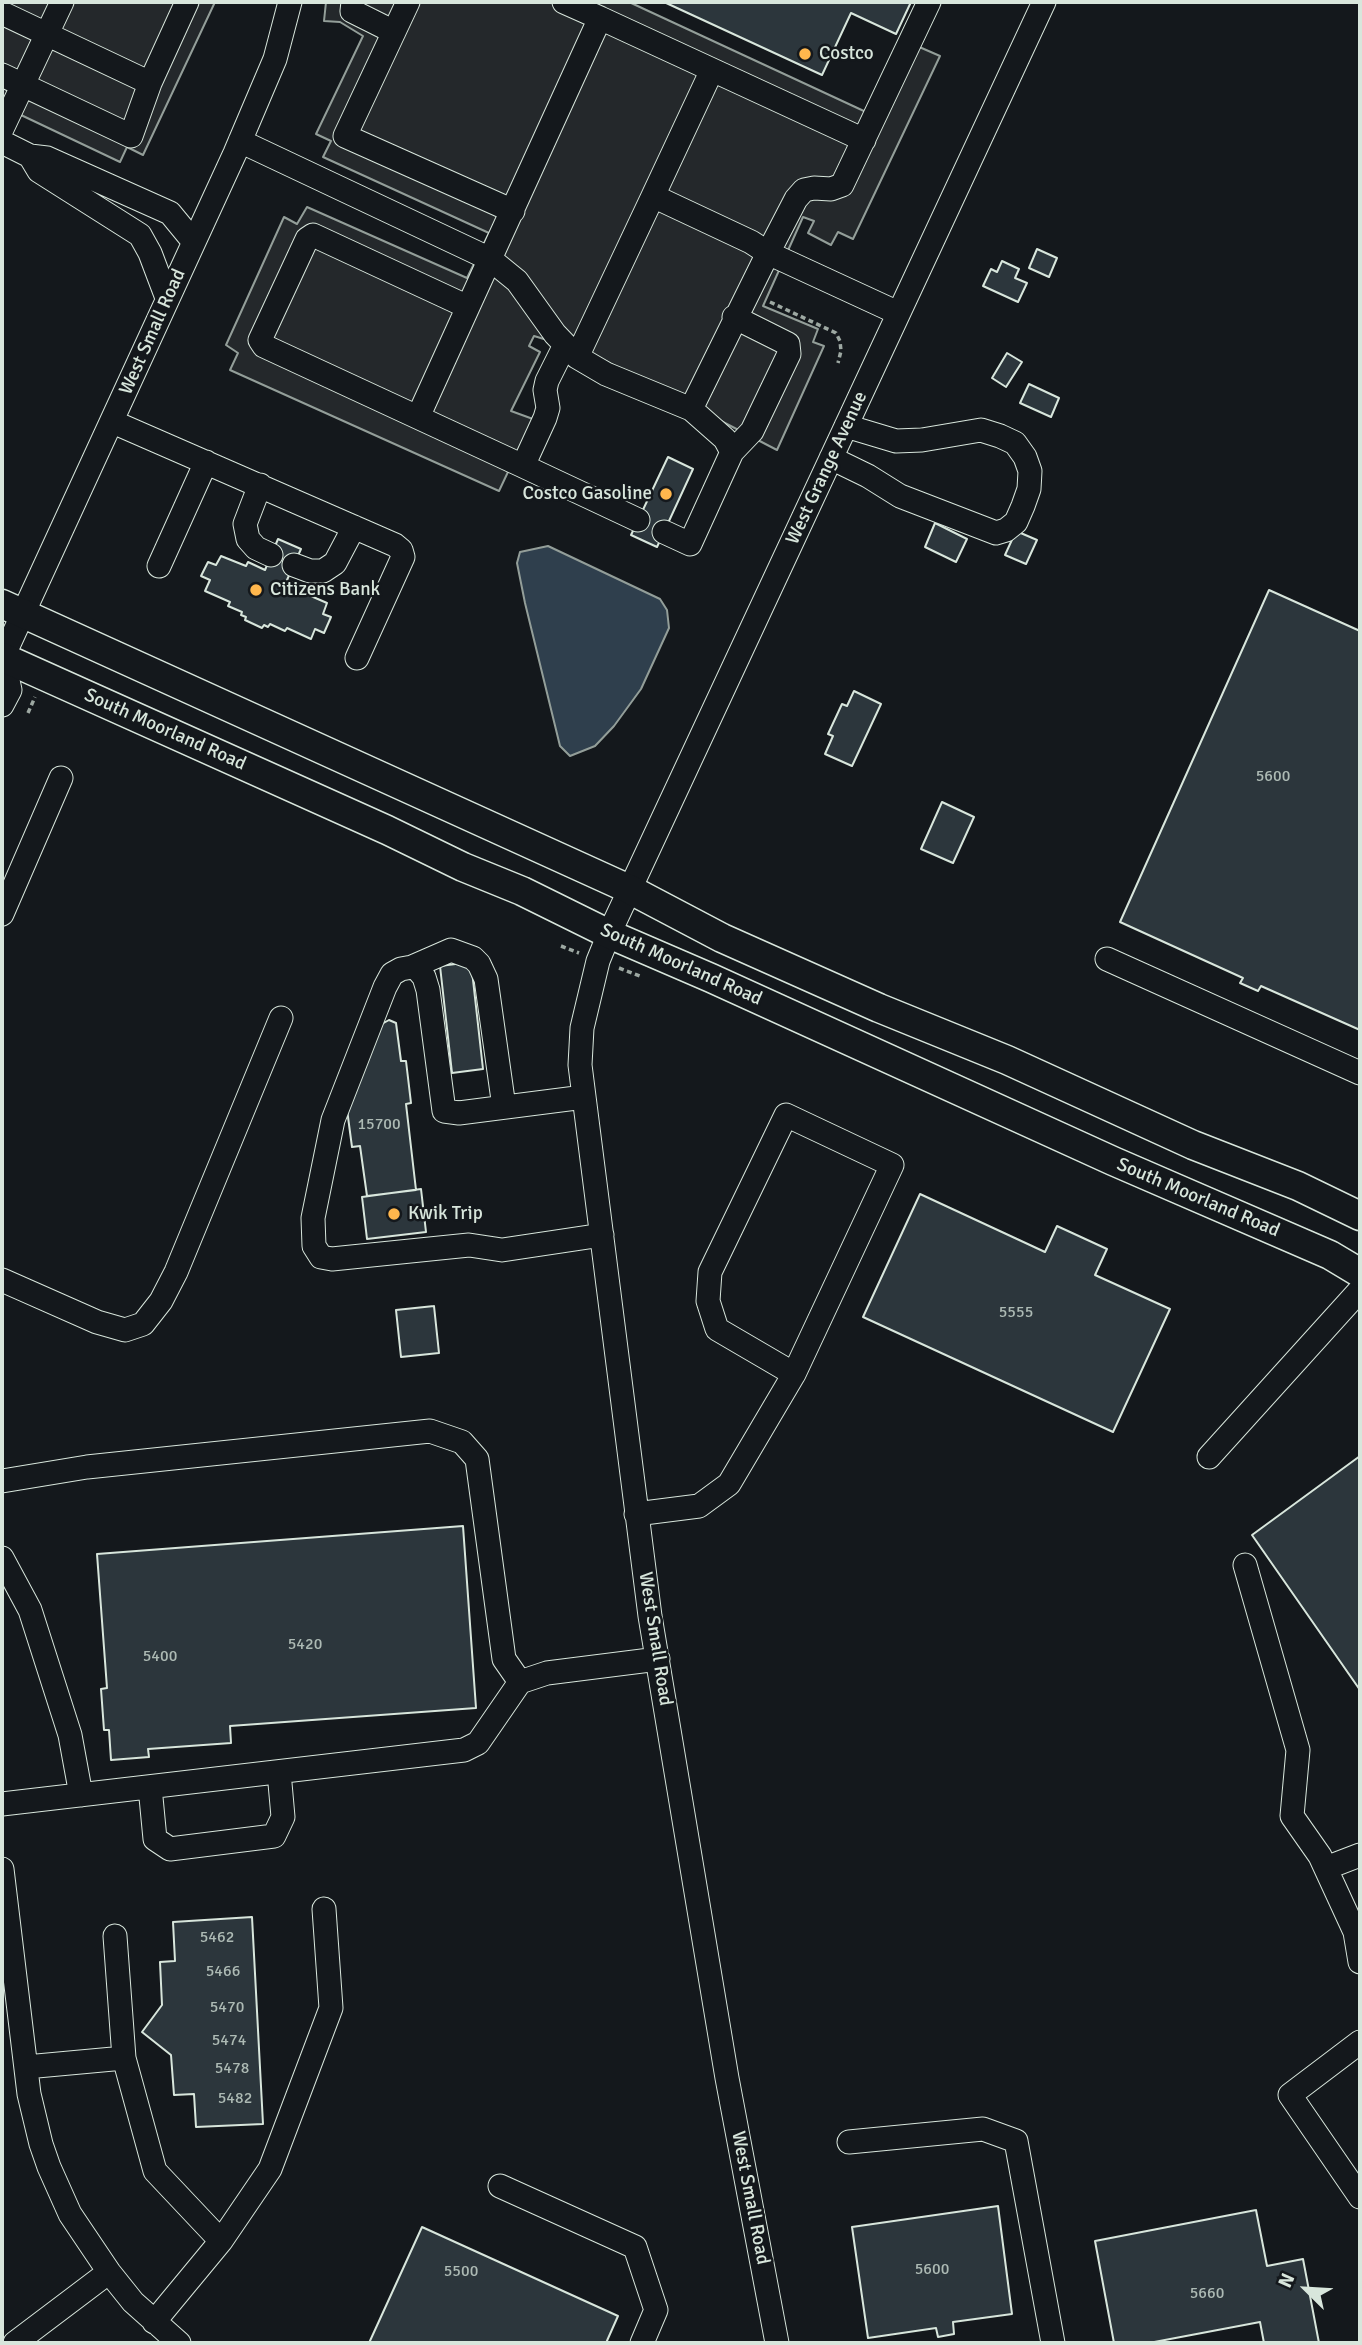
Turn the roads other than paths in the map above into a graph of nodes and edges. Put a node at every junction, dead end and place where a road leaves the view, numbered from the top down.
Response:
1 (62, 2) edge
2 (187, 2) edge
3 (289, 2) edge
4 (353, 2) edge
5 (408, 2) edge
6 (564, 2) edge
7 (929, 2) edge
8 (1044, 2) edge
9 (2, 13) edge
10 (600, 19) junction
11 (394, 32) junction
12 (46, 35) junction
13 (712, 70) junction
14 (12, 80) edge
15 (150, 83) junction
16 (2, 129) edge
17 (864, 140) junction
18 (240, 141) junction
19 (2, 142) edge
20 (30, 156) junction
21 (653, 196) junction
22 (513, 211) junction
23 (193, 241) junction
24 (768, 253) junction
25 (489, 260) junction
26 (167, 298) junction
27 (468, 307) junction
28 (898, 313) junction
29 (734, 317) junction
30 (571, 351) junction
31 (691, 409) junction
32 (418, 417) junction
33 (113, 422) junction
34 (846, 426) junction
35 (732, 452) junction
36 (831, 458) junction
37 (206, 462) junction
38 (523, 466) junction
39 (260, 485) junction
40 (638, 520) dead end
41 (354, 527) junction
42 (664, 532) dead end
43 (271, 555) dead end
44 (294, 565) dead end
45 (159, 566) dead end
46 (13, 609) edge
47 (2, 657) edge
48 (357, 658) dead end
49 (2, 705) edge
50 (61, 778) dead end
51 (629, 889) junction
52 (2, 914) edge
53 (609, 934) junction
54 (1107, 959) dead end
55 (412, 967) junction
56 (281, 1018) dead end
57 (1360, 1073) edge
58 (584, 1097) junction
59 (504, 1107) junction
60 (1360, 1216) edge
61 (602, 1235) junction
62 (1360, 1273) edge
63 (2, 1280) edge
64 (1360, 1290) edge
65 (794, 1374) junction
66 (1209, 1457) dead end
67 (2, 1480) edge
68 (636, 1514) junction
69 (2, 1558) edge
70 (1245, 1565) dead end
71 (658, 1658) junction
72 (520, 1682) junction
73 (279, 1772) junction
74 (149, 1787) junction
75 (81, 1795) junction
76 (2, 1804) edge
77 (1360, 1855) edge
78 (1326, 1868) junction
79 (2, 1869) edge
80 (324, 1909) dead end
81 (116, 1936) dead end
82 (1358, 1950) edge
83 (11, 2026) edge
84 (1360, 2042) edge
85 (124, 2058) junction
86 (26, 2067) junction
87 (849, 2142) dead end
88 (500, 2186) dead end
89 (1360, 2197) edge
90 (221, 2241) junction
91 (109, 2272) junction
92 (154, 2322) junction
93 (15, 2343) edge
94 (179, 2343) edge
95 (642, 2343) edge
96 (778, 2343) edge
97 (1052, 2343) edge

1 - 12 street
2 - 15 street
3 - 18 street, West Small Road
4 - 11 street
5 - 11 street
6 - 10 street
7 - 17 street
8 - 28 street, West Grange Avenue
9 - 12 street
10 - 13 street
10 - 22 street
11 - 22 street
12 - 14 street
12 - 15 street
13 - 17 street
13 - 21 street
14 - 15 street
14 - 16 street
17 - 24 street
18 - 23 street, West Small Road
18 - 25 street
19 - 20 street
20 - 23 street
20 - 26 street
21 - 24 street
21 - 30 street
22 - 25 street
23 - 26 street, West Small Road
24 - 28 street
24 - 29 street
25 - 27 street
25 - 30 street
26 - 33 street, West Small Road
27 - 32 street
27 - 32 street
28 - 34 street, West Grange Avenue
29 - 31 street
29 - 35 street
30 - 31 street
30 - 38 street
31 - 35 street
32 - 38 street
33 - 37 street
33 - 46 street, West Small Road
34 - 36 street, West Grange Avenue
34 - 36 street
35 - 42 street
36 - 51 street, West Grange Avenue
37 - 39 street
37 - 45 street
38 - 40 street
39 - 41 street
39 - 43 street
41 - 44 street
41 - 48 street
46 - 47 street, West Small Road
46 - 51 main road
47 - 49 street
47 - 53 main road, South Moorland Road
50 - 52 street
51 - 53 street, West Grange Avenue
51 - 60 main road
53 - 58 street, West Small Road
53 - 62 main road, South Moorland Road
54 - 57 street
55 - 59 street
55 - 59 street
55 - 61 street
56 - 63 street
58 - 59 street
58 - 61 street, West Small Road
61 - 68 street, West Small Road
64 - 66 street
65 - 65 street
65 - 68 street
67 - 72 street
68 - 71 street, West Small Road
69 - 75 street
70 - 78 street
71 - 72 street
71 - 96 street, West Small Road
72 - 73 street
73 - 74 street
73 - 74 street
74 - 75 street
75 - 76 street
77 - 78 street
78 - 82 street
79 - 83 street
80 - 90 street
81 - 85 street
83 - 86 street
84 - 89 street
85 - 86 street
85 - 90 street
86 - 91 street
87 - 97 street
88 - 95 street
90 - 92 street
91 - 92 street
91 - 93 street
92 - 94 street

